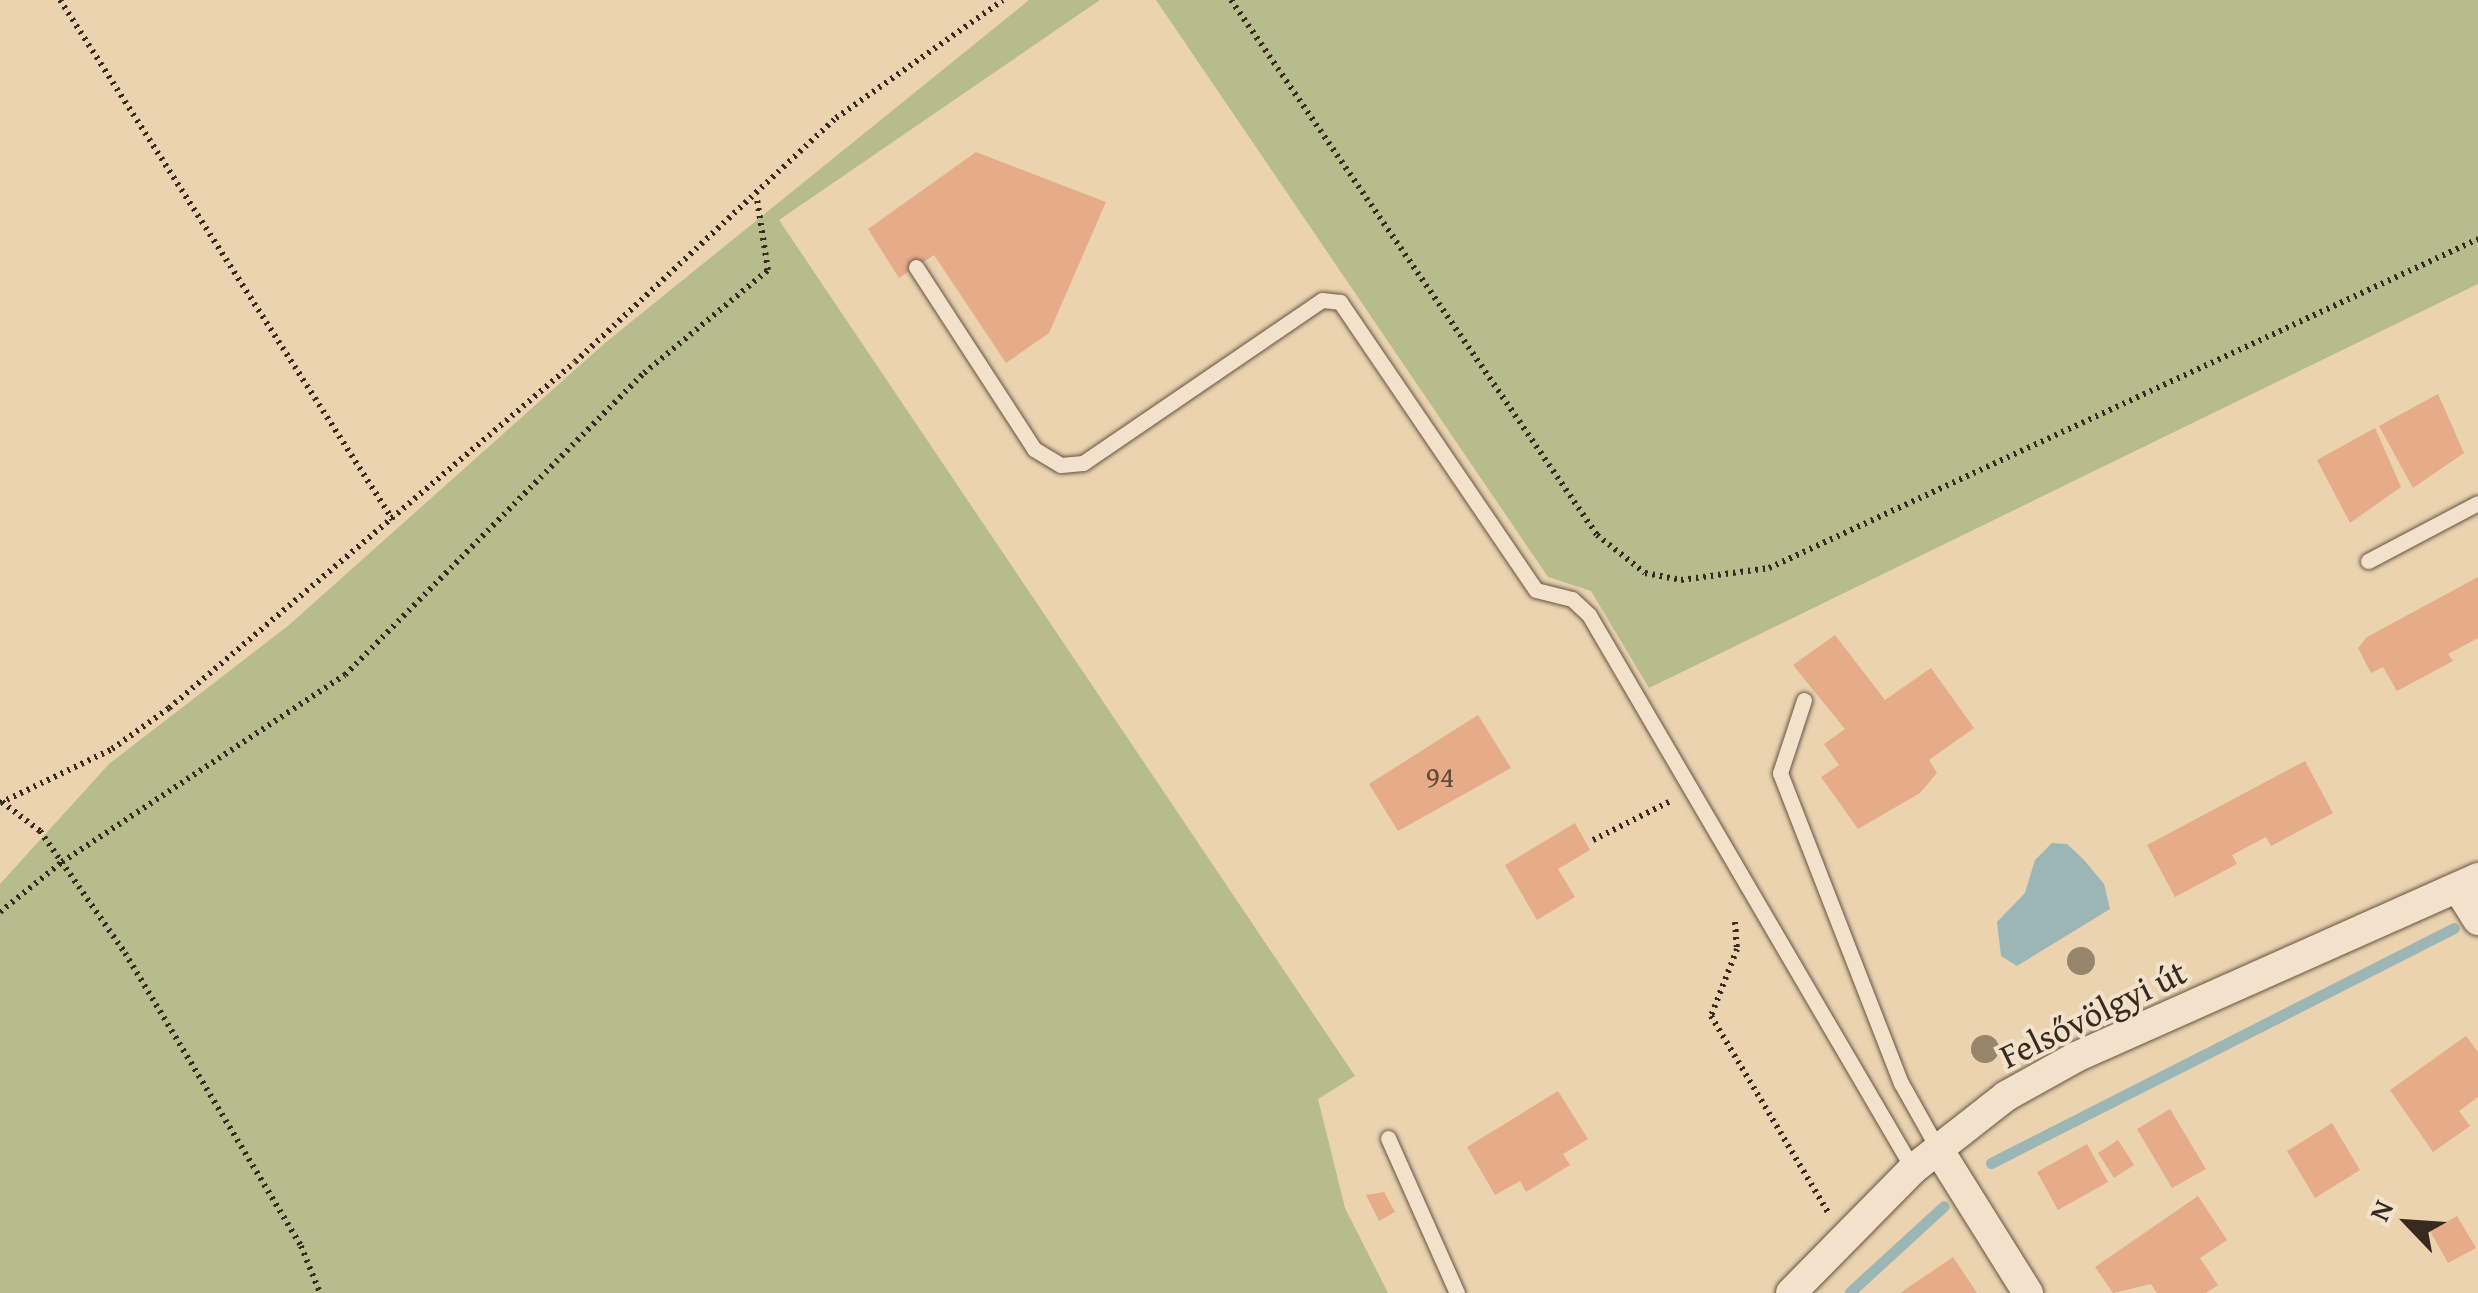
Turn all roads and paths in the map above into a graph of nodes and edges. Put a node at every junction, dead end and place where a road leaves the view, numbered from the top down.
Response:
1 (60, 0) edge
2 (1003, 0) edge
3 (1231, 0) edge
4 (757, 199) junction
5 (2478, 239) edge
6 (916, 266) dead end
7 (2478, 503) edge
8 (394, 520) junction
9 (2368, 561) dead end
10 (1804, 700) dead end
11 (1, 802) edge
12 (1676, 817) dead end
13 (1593, 840) dead end
14 (62, 862) junction
15 (2468, 883) edge
16 (0, 912) edge
17 (1734, 917) dead end
18 (2478, 920) edge
19 (1388, 1138) dead end
20 (1938, 1149) junction
21 (1913, 1169) junction
22 (1844, 1239) junction
23 (320, 1293) edge
24 (1458, 1293) edge
25 (1791, 1293) edge
26 (2028, 1293) edge

1 - 8 path
2 - 4 path
3 - 5 path
4 - 8 path
4 - 14 path
6 - 21 lane
7 - 9 lane
8 - 11 path
10 - 20 lane
11 - 14 path
12 - 13 path
14 - 16 path
14 - 23 path
15 - 18 street
15 - 20 street, Felsővölgyi út
17 - 22 path
19 - 24 lane
20 - 21 street, Felsővölgyi út
20 - 26 street
21 - 22 street, Felsővölgyi út
22 - 25 street, Felsővölgyi út

